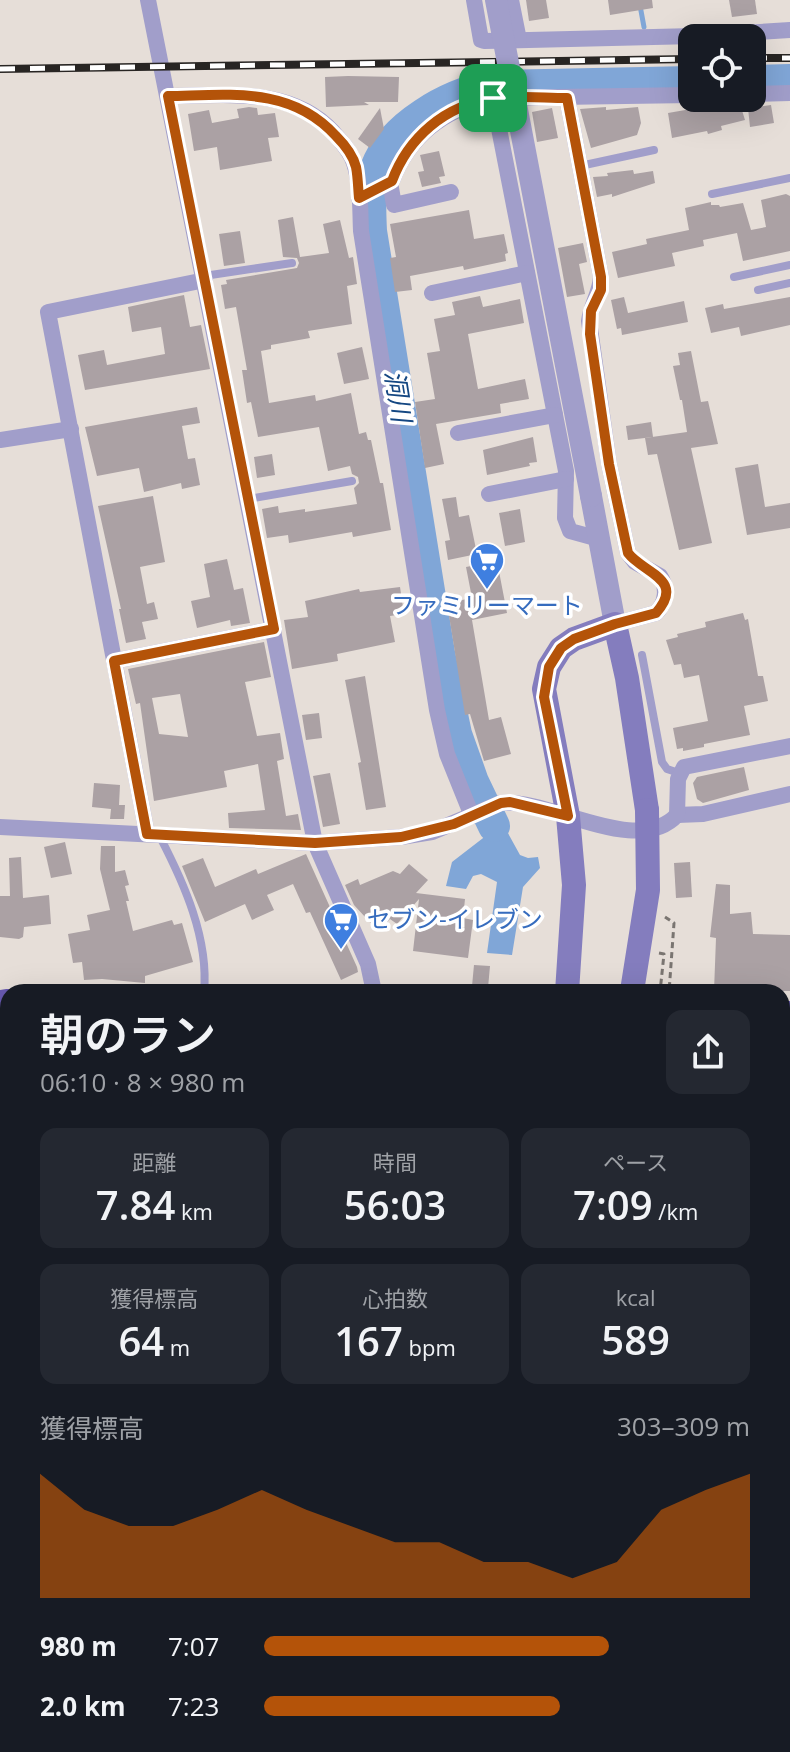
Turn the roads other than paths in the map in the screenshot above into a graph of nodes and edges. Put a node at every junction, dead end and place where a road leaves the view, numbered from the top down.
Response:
1 (148, 0) edge
2 (474, 0) edge
3 (496, 0) edge
4 (511, 0) edge
5 (790, 30) edge
6 (519, 40) junction
7 (790, 93) edge
8 (766, 94) edge
9 (678, 95) edge
10 (168, 96) junction
11 (493, 98) junction
12 (567, 98) junction
13 (654, 150) dead end
14 (580, 167) junction
15 (790, 178) edge
16 (387, 185) junction
17 (451, 192) dead end
18 (712, 194) dead end
19 (360, 198) junction
20 (292, 263) dead end
21 (790, 265) edge
22 (527, 273) junction
23 (734, 277) dead end
24 (205, 278) junction
25 (790, 283) edge
26 (758, 290) dead end
27 (432, 293) dead end
28 (555, 415) junction
29 (71, 429) junction
30 (458, 433) dead end
31 (0, 440) edge
32 (566, 479) junction
33 (352, 481) dead end
34 (489, 494) dead end
35 (248, 499) junction
36 (599, 539) junction
37 (615, 624) junction
38 (274, 629) junction
39 (642, 655) dead end
40 (114, 661) junction
41 (790, 746) edge
42 (679, 773) junction
43 (790, 794) edge
44 (474, 815) junction
45 (677, 815) junction
46 (568, 816) junction
47 (0, 827) edge
48 (153, 835) junction
49 (315, 843) junction
50 (204, 984) edge
51 (372, 984) edge
52 (568, 984) edge
53 (633, 984) edge

1 - 10 street
2 - 6 street
3 - 36 street, bridge
4 - 6 street
5 - 6 street
7 - 8 street
9 - 12 street
10 - 19 street
10 - 24 street
11 - 12 street
11 - 16 street
11 - 22 street
12 - 14 street
13 - 14 lane
14 - 37 street
15 - 18 lane
16 - 17 street
16 - 19 street
19 - 44 street
20 - 24 lane
21 - 23 lane
22 - 27 street
22 - 28 street
24 - 29 street
24 - 35 street
25 - 26 lane
28 - 30 street
28 - 32 street
29 - 31 street
29 - 40 street
32 - 34 street
32 - 36 street
33 - 35 lane
35 - 38 street
36 - 37 street
37 - 46 main road
37 - 53 main road, bridge
38 - 40 street
38 - 49 street
39 - 42 lane
40 - 48 street
41 - 42 street
42 - 45 street
43 - 45 street
44 - 46 street
44 - 49 street
45 - 46 street
46 - 52 main road
47 - 48 street
48 - 49 street
48 - 50 lane
49 - 51 street

